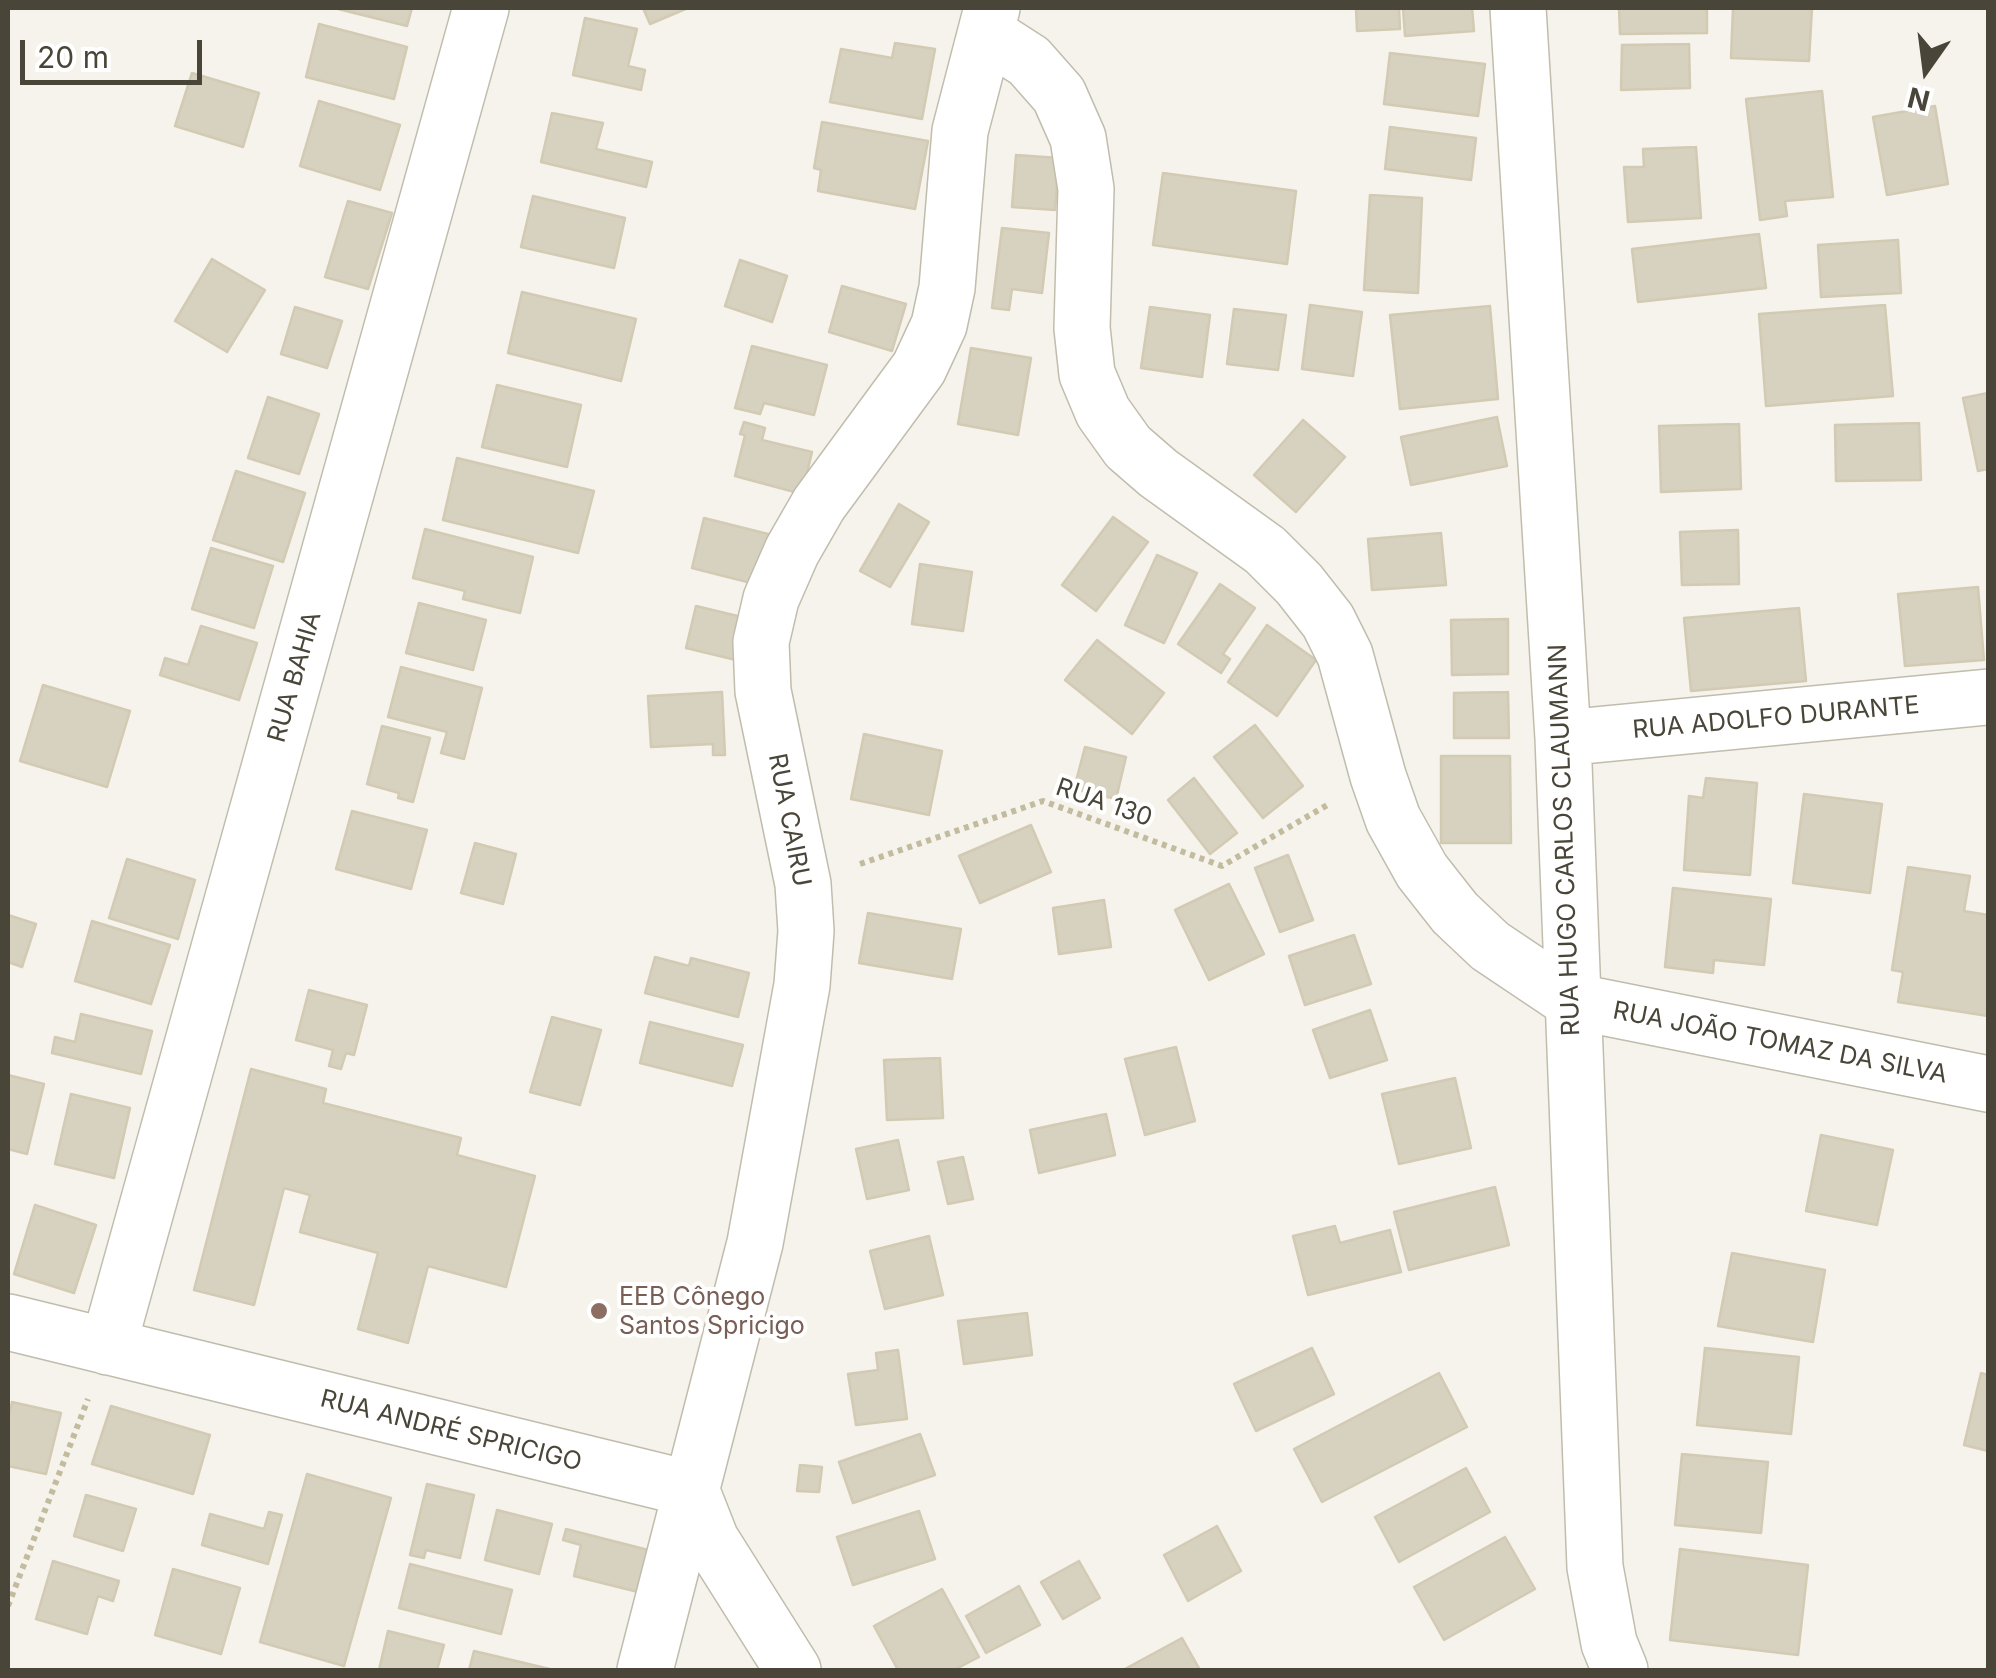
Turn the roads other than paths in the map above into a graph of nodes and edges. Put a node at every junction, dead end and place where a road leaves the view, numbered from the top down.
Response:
1 (481, 8) edge
2 (1518, 8) edge
3 (990, 20) edge
4 (1988, 698) edge
5 (1562, 738) junction
6 (1572, 1001) junction
7 (1988, 1084) edge
8 (8, 1322) edge
9 (108, 1347) junction
10 (692, 1489) junction
11 (646, 1670) edge
12 (794, 1670) edge
13 (1620, 1670) edge

1 - 9 street, RUA BAHIA
2 - 5 street, RUA HUGO CARLOS CLAUMANN
3 - 6 street
3 - 10 street, RUA CAIRU
4 - 5 street, RUA ADOLFO DURANTE
5 - 6 street, RUA HUGO CARLOS CLAUMANN
6 - 7 street, RUA JOÃO TOMAZ DA SILVA
6 - 13 street, RUA HUGO CARLOS CLAUMANN
8 - 9 street, RUA ANDRÉ SPRICIGO
9 - 10 street, RUA ANDRÉ SPRICIGO
10 - 11 street, RUA CAIRU
10 - 12 street

